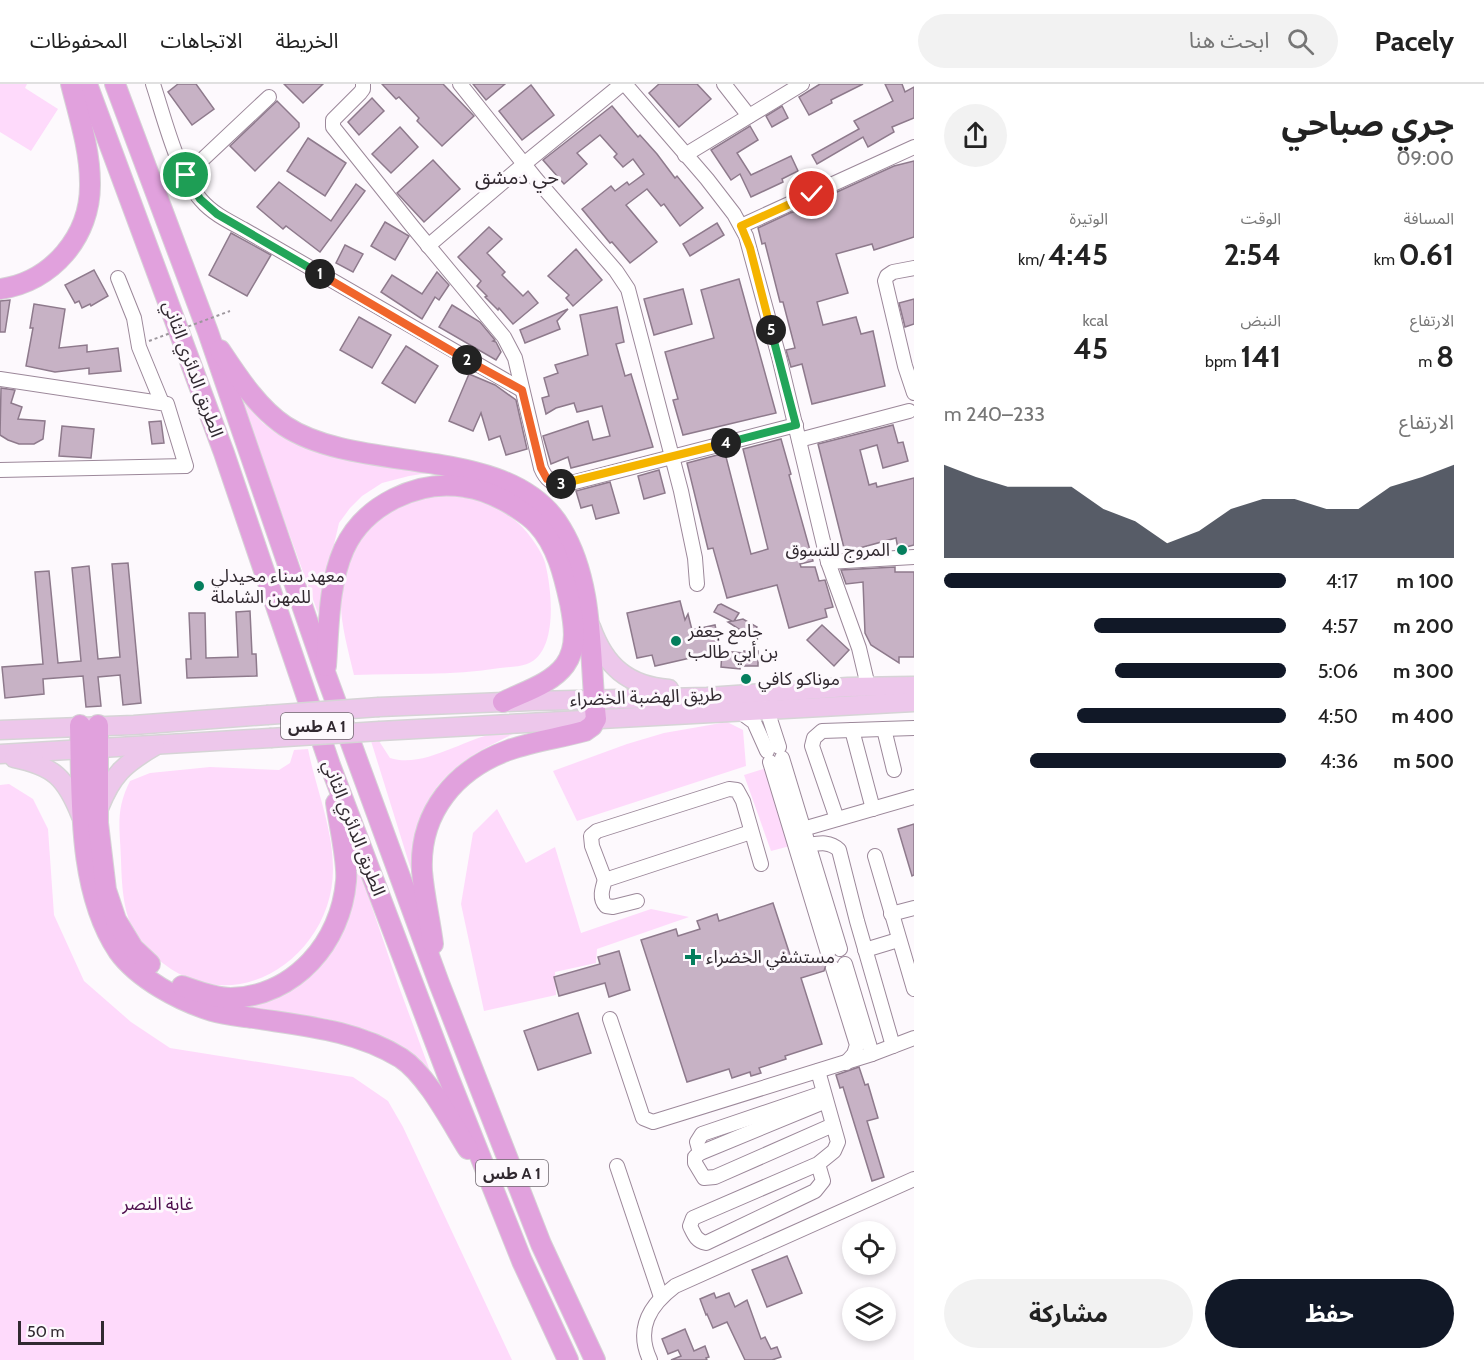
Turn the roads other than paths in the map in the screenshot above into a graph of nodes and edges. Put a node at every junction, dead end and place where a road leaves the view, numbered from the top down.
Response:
1 (71, 84) edge
2 (87, 84) edge
3 (115, 84) edge
4 (153, 84) edge
5 (363, 84) edge
6 (460, 84) edge
7 (623, 84) edge
8 (724, 84) edge
9 (802, 84) edge
10 (269, 97) dead end
11 (749, 116) junction
12 (914, 147) edge
13 (685, 155) junction
14 (524, 164) junction
15 (186, 175) junction
16 (741, 226) junction
17 (428, 246) junction
18 (914, 268) edge
19 (118, 278) dead end
20 (0, 290) edge
21 (208, 332) junction
22 (0, 379) edge
23 (522, 390) junction
24 (914, 393) edge
25 (162, 403) junction
26 (912, 410) edge
27 (796, 425) junction
28 (799, 440) junction
29 (672, 456) junction
30 (0, 470) edge
31 (914, 557) edge
32 (828, 562) junction
33 (697, 584) dead end
34 (588, 620) junction
35 (326, 675) junction
36 (868, 686) junction
37 (914, 686) edge
38 (760, 693) junction
39 (594, 699) junction
40 (503, 702) junction
41 (914, 702) edge
42 (735, 703) junction
43 (768, 710) junction
44 (596, 719) junction
45 (89, 725) junction
46 (914, 728) edge
47 (884, 729) junction
48 (0, 730) edge
49 (852, 730) junction
50 (155, 746) junction
51 (89, 748) junction
52 (0, 755) edge
53 (775, 755) junction
54 (330, 765) junction
55 (894, 770) dead end
56 (914, 797) edge
57 (873, 809) junction
58 (91, 816) junction
59 (837, 819) junction
60 (803, 829) junction
61 (751, 832) junction
62 (808, 844) junction
63 (875, 856) dead end
64 (761, 864) dead end
65 (605, 880) junction
66 (637, 901) dead end
67 (914, 908) edge
68 (891, 914) junction
69 (898, 940) junction
70 (865, 950) junction
71 (439, 982) junction
72 (914, 989) edge
73 (610, 1019) dead end
74 (914, 1038) edge
75 (893, 1046) junction
76 (872, 1054) junction
77 (846, 1063) junction
78 (818, 1071) junction
79 (824, 1097) junction
80 (833, 1125) junction
81 (818, 1164) junction
82 (617, 1166) dead end
83 (914, 1179) edge
84 (492, 1186) junction
85 (661, 1297) junction
86 (568, 1360) edge
87 (595, 1360) edge
88 (650, 1360) edge

1 - 20 highway
2 - 54 highway, الطريق الدائري الثاني / طس A 1
3 - 21 highway, الطريق الدائري الثاني
4 - 15 street
5 - 17 street
6 - 14 street
7 - 13 street
7 - 14 street
8 - 11 street
9 - 11 street
10 - 15 street
11 - 13 street
12 - 16 street
13 - 16 street
14 - 17 street
14 - 29 street
15 - 23 street
16 - 27 street
17 - 23 street
18 - 24 street
19 - 25 street
21 - 34 highway
21 - 35 highway, الطريق الدائري الثاني / طس A 1
22 - 25 street
23 - 29 street
25 - 30 street
26 - 28 street
27 - 28 street
27 - 29 street
28 - 32 street
29 - 33 street
31 - 32 street
32 - 36 street
34 - 39 highway
34 - 42 main road
35 - 40 highway
35 - 71 highway, الطريق الدائري الثاني / طس A 1
36 - 37 main road, طريق الهضبة الخضراء
36 - 38 main road, طريق الهضبة الخضراء
38 - 42 main road, طريق الهضبة الخضراء
38 - 43 street
39 - 40 main road, طريق الهضبة الخضراء
39 - 42 main road, طريق الهضبة الخضراء
39 - 44 highway
40 - 45 main road, طريق الهضبة الخضراء, bridge
41 - 43 main road, طريق الهضبة الخضراء
42 - 43 main road, طريق الهضبة الخضراء
42 - 44 main road, طريق الهضبة الخضراء
42 - 53 street
43 - 53 street
44 - 50 main road, طريق الهضبة الخضراء, bridge
44 - 71 highway
45 - 48 main road, طريق الهضبة الخضراء
45 - 51 highway
46 - 47 street
47 - 49 street
47 - 55 street
49 - 57 street
49 - 59 street
50 - 51 main road, طريق الهضبة الخضراء
50 - 58 main road
51 - 52 main road, طريق الهضبة الخضراء
51 - 58 highway
52 - 58 main road
53 - 60 street
53 - 62 street
54 - 58 highway
54 - 84 highway, الطريق الدائري الثاني / طس A 1
56 - 57 street
57 - 59 street
58 - 84 highway
59 - 60 street
60 - 62 street
61 - 64 street
61 - 65 street
61 - 65 street
62 - 70 street
63 - 68 street
65 - 66 street
67 - 68 street
68 - 69 street
69 - 70 street
69 - 72 street
70 - 75 street
71 - 87 highway, الطريق الدائري الثاني / طس A 1
73 - 78 street
74 - 75 street
75 - 76 street
76 - 77 street
76 - 77 street
77 - 78 street
78 - 79 street
79 - 80 street
79 - 80 street
80 - 81 street
81 - 81 street
82 - 85 street
83 - 85 street
84 - 86 highway, الطريق الدائري الثاني / طس A 1
85 - 88 street

